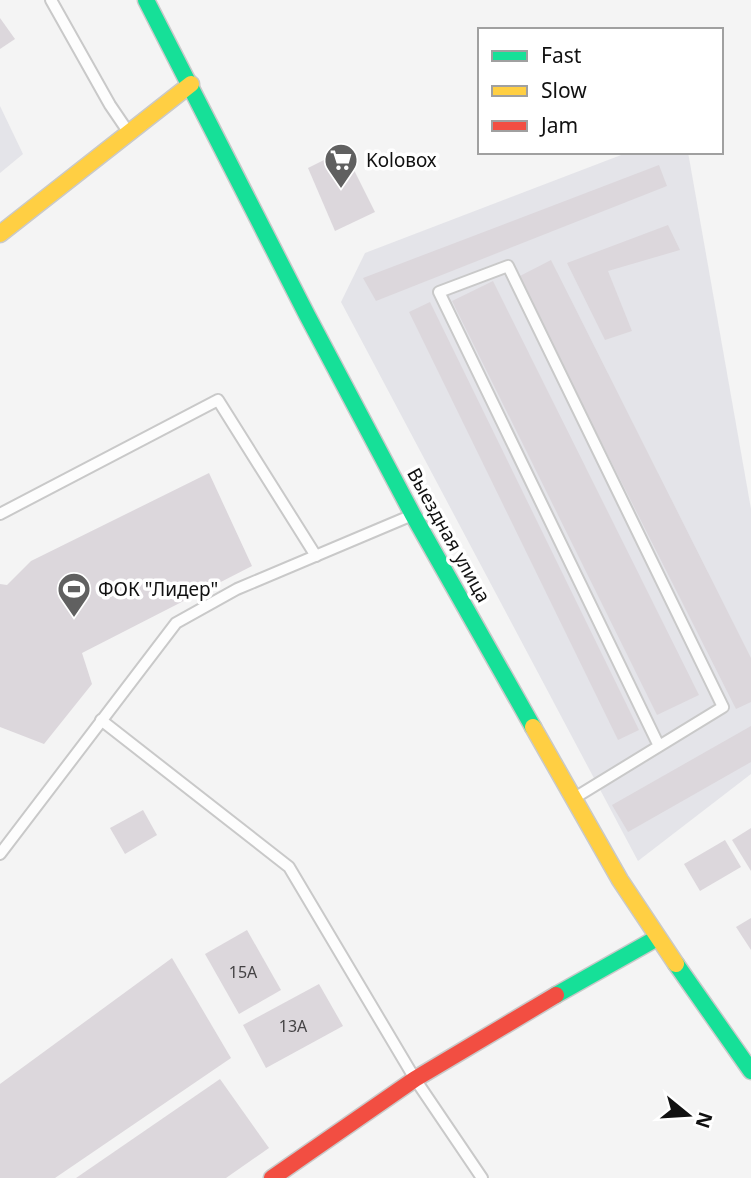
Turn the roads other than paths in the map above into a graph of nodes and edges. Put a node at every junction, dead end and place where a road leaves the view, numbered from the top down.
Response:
1 (51, 0) edge
2 (146, 0) edge
3 (191, 85) junction
4 (129, 133) junction
5 (0, 234) edge
6 (0, 514) edge
7 (413, 515) junction
8 (316, 556) junction
9 (101, 720) junction
10 (659, 746) junction
11 (574, 799) junction
12 (0, 854) edge
13 (657, 938) junction
14 (751, 1071) edge
15 (415, 1079) junction
16 (272, 1178) edge
17 (482, 1178) edge

1 - 4 lane
2 - 3 street, Выездная улица
3 - 4 street
3 - 7 street, Выездная улица
4 - 5 street
6 - 8 lane
7 - 8 lane
7 - 11 street, Выездная улица
8 - 9 lane
9 - 12 lane
9 - 15 lane
10 - 10 lane
10 - 11 lane
11 - 13 street, Выездная улица
13 - 14 street, Выездная улица
13 - 15 street
15 - 16 street
15 - 17 lane

